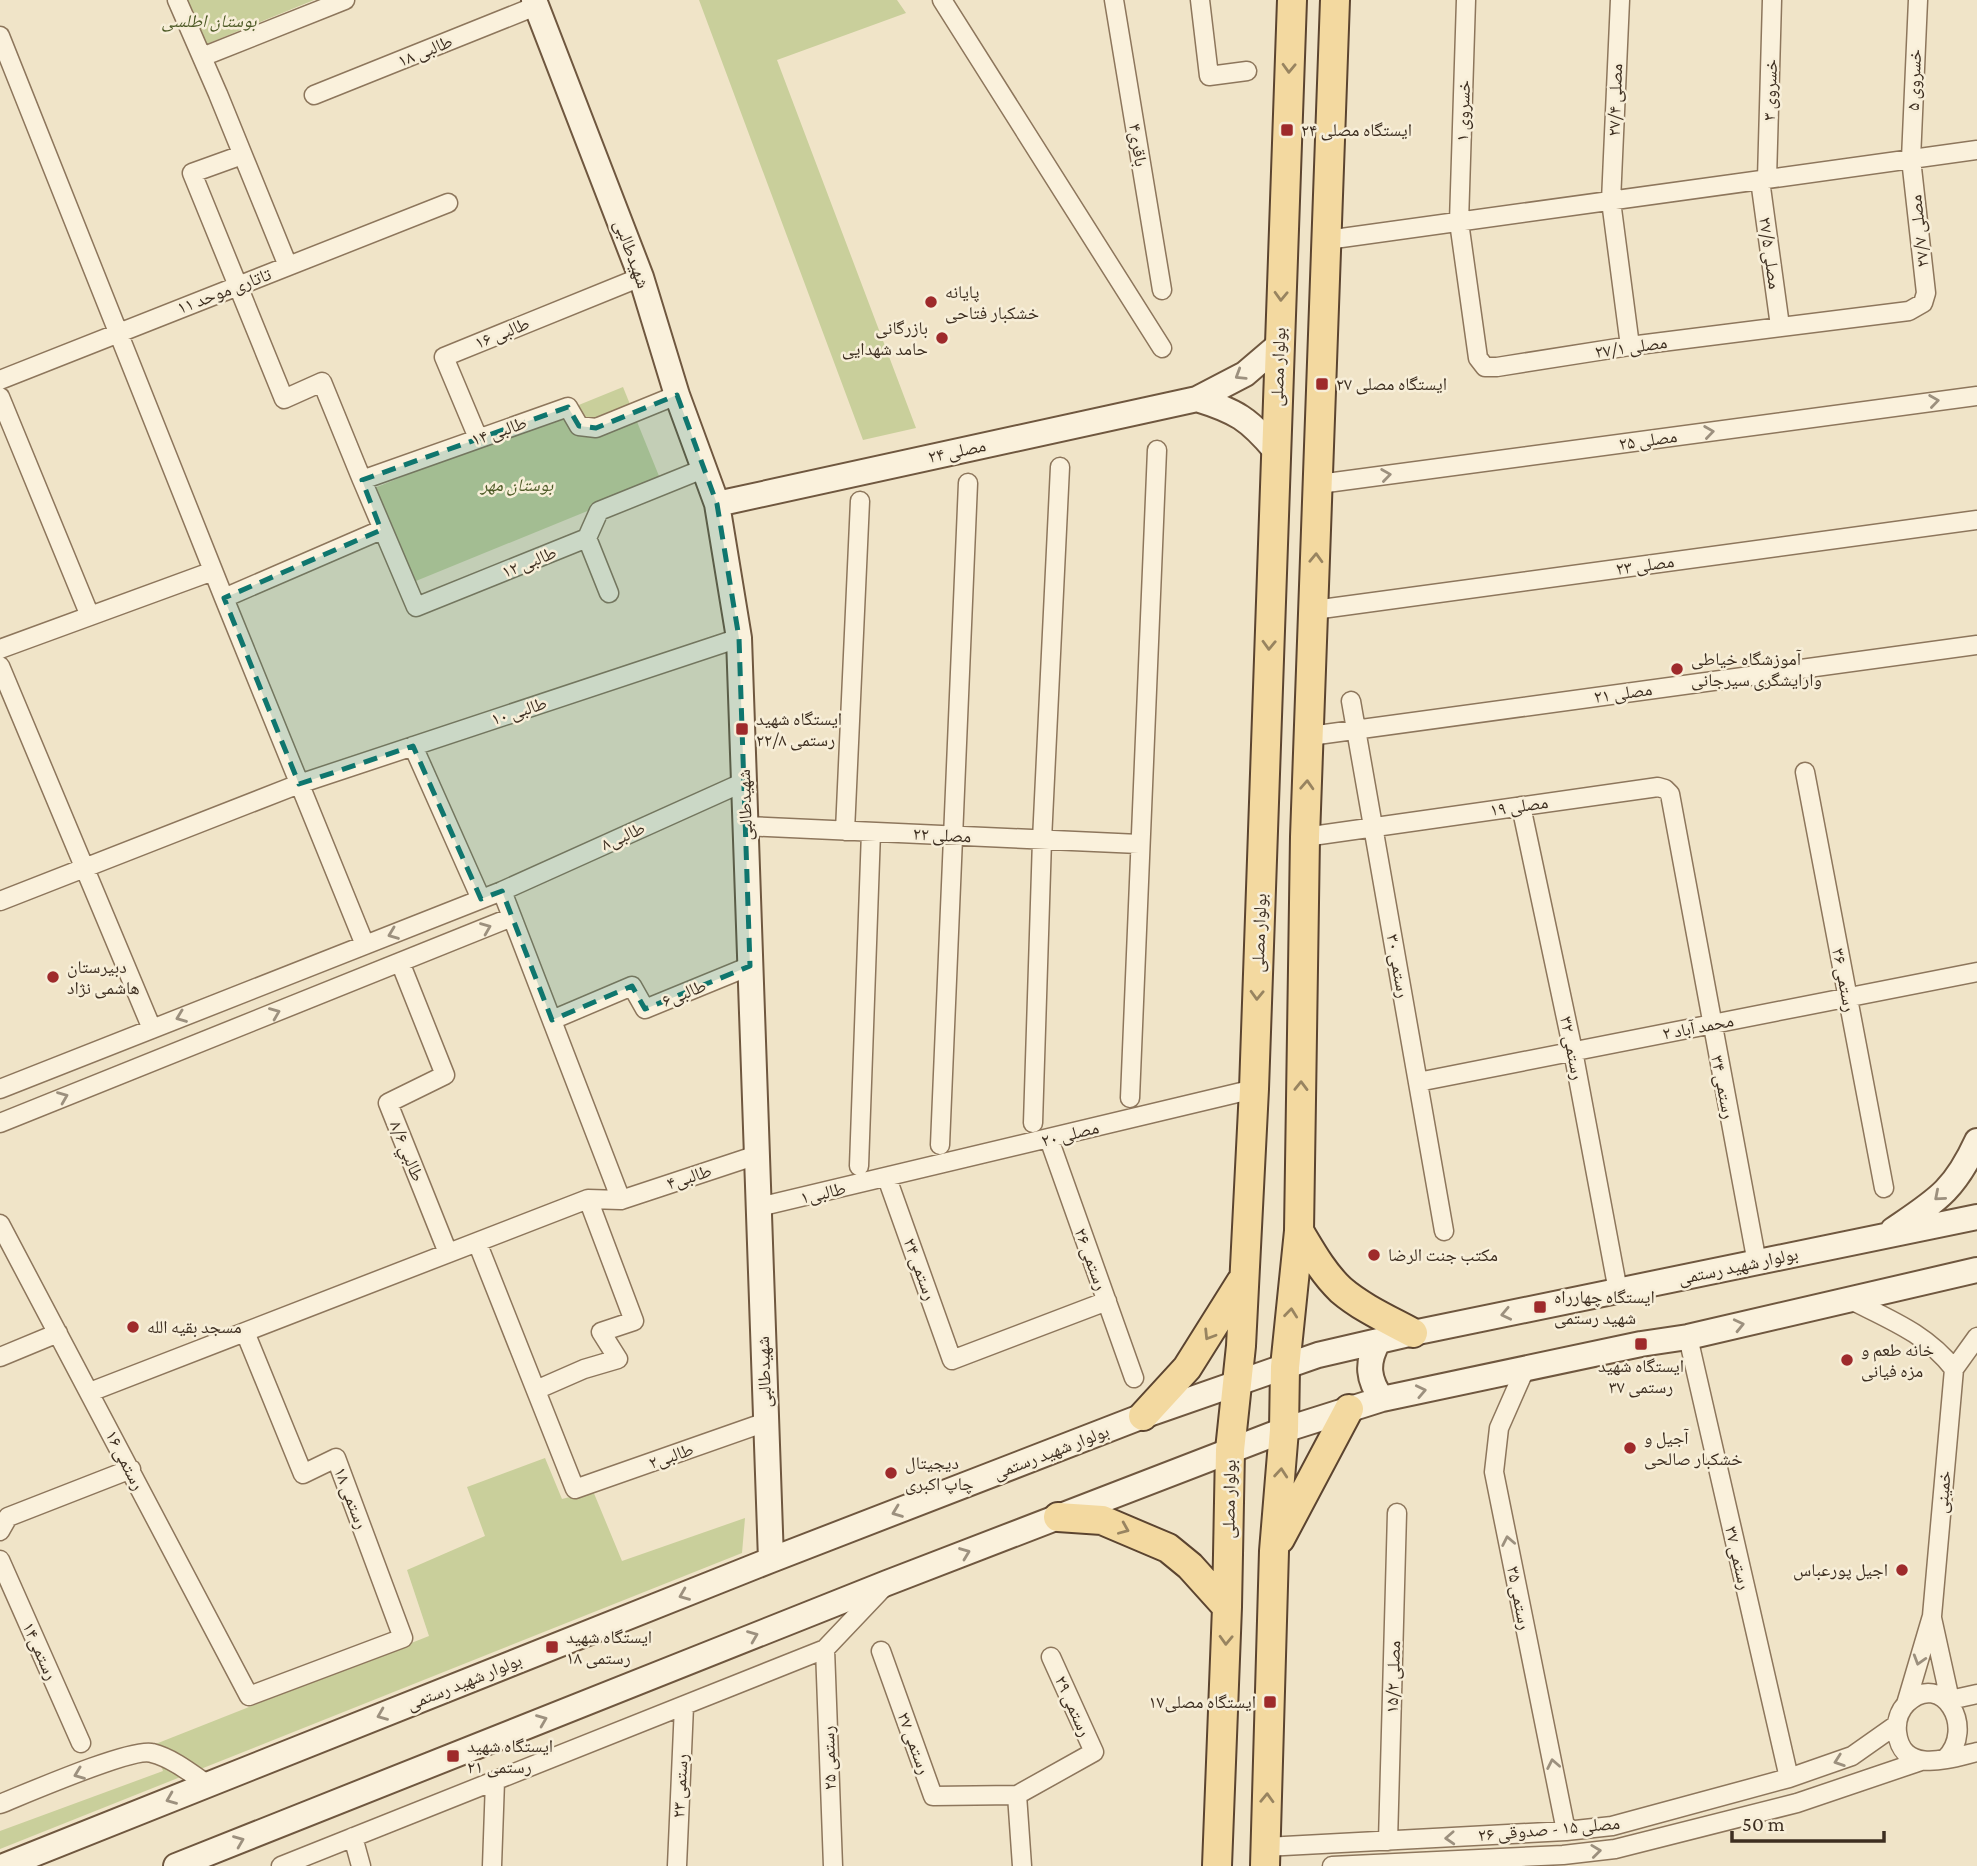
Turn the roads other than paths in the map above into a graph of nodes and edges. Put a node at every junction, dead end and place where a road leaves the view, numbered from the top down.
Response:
1 (177, 0) edge
2 (345, 0) edge
3 (942, 0) edge
4 (960, 0) edge
5 (1114, 0) edge
6 (1200, 0) edge
7 (1292, 0) edge
8 (1335, 0) edge
9 (1466, 0) edge
10 (1620, 0) edge
11 (1773, 0) edge
12 (1918, 0) edge
13 (535, 3) edge
14 (0, 36) edge
15 (965, 36) junction
16 (202, 57) junction
17 (1247, 71) dead end
18 (314, 95) dead end
19 (1977, 150) edge
20 (242, 155) junction
21 (1911, 159) junction
22 (1764, 180) junction
23 (1611, 201) junction
24 (448, 203) dead end
25 (1459, 222) junction
26 (1327, 240) junction
27 (288, 266) junction
28 (641, 276) junction
29 (239, 285) junction
30 (1162, 290) dead end
31 (1923, 303) joint
32 (1780, 326) junction
33 (119, 333) junction
34 (1279, 345) junction
35 (1630, 346) junction
36 (1162, 348) dead end
37 (0, 380) edge
38 (677, 395) junction
39 (1977, 396) edge
40 (0, 397) edge
41 (1197, 399) junction
42 (478, 438) junction
43 (1157, 450) dead end
44 (1275, 450) junction
45 (1060, 467) dead end
46 (703, 469) junction
47 (362, 480) junction
48 (968, 484) dead end
49 (1318, 484) junction
50 (860, 501) dead end
51 (717, 504) junction
52 (1977, 520) edge
53 (382, 530) junction
54 (587, 538) junction
55 (213, 571) junction
56 (609, 593) dead end
57 (223, 598) junction
58 (1314, 610) junction
59 (90, 616) junction
60 (739, 638) junction
61 (1977, 645) edge
62 (0, 649) edge
63 (0, 666) edge
64 (1351, 701) dead end
65 (1355, 730) junction
66 (1310, 736) junction
67 (413, 746) junction
68 (1805, 772) dead end
69 (744, 782) junction
70 (299, 784) junction
71 (1665, 789) joint
72 (1521, 806) junction
73 (745, 826) junction
74 (1374, 828) junction
75 (845, 831) junction
76 (872, 832) junction
77 (952, 835) junction
78 (1305, 837) junction
79 (1042, 840) junction
80 (1139, 844) junction
81 (84, 869) junction
82 (502, 891) junction
83 (481, 899) junction
84 (0, 901) edge
85 (512, 917) junction
86 (365, 945) junction
87 (400, 962) junction
88 (750, 966) junction
89 (1977, 972) edge
90 (1847, 997) junction
91 (552, 1020) junction
92 (1711, 1024) junction
93 (152, 1029) junction
94 (1573, 1051) junction
95 (1418, 1082) junction
96 (0, 1088) edge
97 (1254, 1089) junction
98 (1130, 1098) dead end
99 (0, 1123) edge
100 (1032, 1123) dead end
101 (1049, 1139) junction
102 (1977, 1141) edge
103 (940, 1146) dead end
104 (757, 1155) junction
105 (859, 1166) dead end
106 (887, 1178) junction
107 (1884, 1188) dead end
108 (588, 1199) junction
109 (621, 1200) junction
110 (759, 1207) junction
111 (1977, 1217) edge
112 (0, 1224) edge
113 (1298, 1231) junction
114 (1444, 1231) dead end
115 (1885, 1236) junction
116 (477, 1242) junction
117 (448, 1253) junction
118 (1757, 1263) junction
119 (1977, 1270) edge
120 (1244, 1276) junction
121 (1618, 1291) junction
122 (1849, 1299) junction
123 (1107, 1301) junction
124 (245, 1332) junction
125 (58, 1333) junction
126 (1413, 1333) junction
127 (1688, 1337) junction
128 (1977, 1337) edge
129 (1378, 1342) junction
130 (0, 1357) edge
131 (1285, 1367) junction
132 (1954, 1368) junction
133 (1525, 1369) junction
134 (1134, 1378) dead end
135 (1235, 1382) junction
136 (536, 1390) junction
137 (90, 1392) junction
138 (1382, 1399) junction
139 (1349, 1409) junction
140 (1143, 1416) junction
141 (766, 1422) junction
142 (1284, 1430) junction
143 (1230, 1450) junction
144 (131, 1469) junction
145 (1397, 1513) dead end
146 (1058, 1517) junction
147 (0, 1531) edge
148 (1274, 1551) junction
149 (0, 1560) edge
150 (771, 1560) junction
151 (887, 1583) junction
152 (1227, 1607) junction
153 (1932, 1616) junction
154 (825, 1650) junction
155 (881, 1651) dead end
156 (1051, 1657) dead end
157 (1977, 1694) edge
158 (249, 1696) joint
159 (1950, 1700) junction
160 (1906, 1704) junction
161 (684, 1706) junction
162 (1896, 1725) junction
163 (81, 1742) dead end
164 (1977, 1752) edge
165 (1945, 1759) junction
166 (1922, 1761) junction
167 (1789, 1778) junction
168 (495, 1781) junction
169 (208, 1785) junction
170 (1017, 1795) junction
171 (0, 1804) edge
172 (1566, 1831) junction
173 (353, 1838) junction
174 (1388, 1841) junction
175 (1266, 1857) edge
176 (1562, 1861) edge
177 (4, 1866) edge
178 (176, 1866) edge
179 (281, 1866) edge
180 (361, 1866) edge
181 (492, 1866) edge
182 (677, 1866) edge
183 (833, 1866) edge
184 (1022, 1866) edge
185 (1217, 1866) edge
186 (1332, 1866) edge

1 - 16 street
2 - 16 street
3 - 15 street
4 - 15 street
5 - 30 street, باقری۴
6 - 17 street
7 -> 34 main road, بولوار مصلی
8 - 26 main road
9 - 25 street, خسروی ۱
10 - 23 street, مصلی ۲۷/۴
11 - 22 street, خسروی ۳
12 - 21 street, خسروی ۵
13 - 18 street, طالبی ۱۸
13 - 28 main road, شهیدطالبی
14 - 33 street
15 - 36 street
16 - 20 street
19 - 21 street
20 - 27 street
20 - 29 street
21 - 22 street
21 - 31 street, مصلی ۲۷/۷
22 - 23 street
22 - 32 street, مصلی ۲۷/۵
23 - 25 street
23 - 35 street, مصلی ۲۷/۴
24 - 27 street, تاتاری موحد ۱۱
25 - 26 street
25 - 35 street, مصلی ۲۷/۱
26 - 49 main road
27 - 29 street, تاتاری موحد ۱۱
28 - 38 main road, شهیدطالبی
28 - 42 street, طالبی ۱۶
29 - 33 street, تاتاری موحد ۱۱
29 - 47 street
31 - 32 street, مصلی ۲۷/۱
32 - 35 street, مصلی ۲۷/۱
33 - 37 street, تاتاری موحد ۱۱
33 - 55 street
34 -> 41 main road, مصلی ۲۴
34 - 44 main road, بولوار مصلی
38 - 42 street, طالبی ۱۴
38 - 46 main road, شهیدطالبی
49 -> 39 street, مصلی ۲۵
40 - 59 street
41 - 44 main road
41 - 51 main road, مصلی ۲۴
42 - 47 street, طالبی ۱۴
43 - 80 street
44 -> 97 main road, بولوار مصلی
45 - 79 street
46 - 51 main road, شهیدطالبی
46 - 54 street
47 - 53 street
48 - 77 street
58 -> 49 main road
50 - 75 street
51 - 60 main road, شهیدطالبی
52 - 58 street, مصلی ۲۳
53 - 54 street, طالبی ۱۲
53 - 57 street
54 - 56 street
55 - 57 street
55 - 59 street
57 - 70 street
58 - 66 main road
59 - 62 street
60 - 67 street, طالبی ۱۰
60 - 69 main road, شهیدطالبی
61 - 65 street, مصلی ۲۱
63 - 81 street
64 - 65 street, رستمی ۳۰
65 - 66 street, مصلی ۲۱
65 - 74 street, رستمی ۳۰
78 -> 66 main road
67 - 70 street, طالبی ۱۰
67 - 83 street
68 - 90 street, رستمی ۳۶
69 - 73 main road, شهیدطالبی
69 - 82 street, طالبی۸
70 - 81 street, طالبی ۱۰
70 - 86 street
71 - 72 street, مصلی ۱۹
71 - 92 street, رستمی ۳۴
72 - 74 street, مصلی ۱۹
72 - 94 street, رستمی ۳۲
73 - 75 street, مصلی ۲۲
73 - 88 main road, شهیدطالبی
74 - 78 street, مصلی ۱۹
74 - 95 street, رستمی ۳۰
75 - 76 street, مصلی ۲۲
76 - 77 street, مصلی ۲۲
76 - 105 street
77 - 79 street, مصلی ۲۲
77 - 103 street
113 -> 78 main road
79 - 80 street, مصلی ۲۲
79 - 100 street
80 - 98 street
81 - 84 street, طالبی ۱۰
81 - 93 street
82 - 83 street, طالبی۸
82 - 85 street
83 -> 86 street, طالبی۸
87 -> 85 street
85 - 91 street
86 -> 93 street, طالبی۸
99 -> 87 street
87 - 117 street, طالبي ۸/۶
88 - 91 street, طالبی۶
88 - 104 main road, شهیدطالبی
89 - 90 street, محمد آباد ۲
90 - 92 street, محمد آباد ۲
90 - 107 street, رستمی ۳۶
91 - 109 street
92 - 94 street, محمد آباد ۲
92 - 118 street, رستمی ۳۴
93 - 96 street, طالبی۸
94 - 95 street, محمد آباد ۲
94 - 121 street, رستمی ۳۲
95 - 114 street, رستمی ۳۰
97 - 101 street, مصلی ۲۰
97 - 120 main road, بولوار مصلی
101 - 106 street, مصلی ۲۰
101 - 123 street, رستمی ۲۶
102 -> 115 main road
104 - 109 street, طالبی۴
104 - 110 main road, شهیدطالبی
106 - 110 street, طالبی۱
106 - 123 street, رستمی ۲۴
108 - 109 street
108 - 116 street
108 - 136 street
110 - 141 main road, شهیدطالبی
111 - 115 main road, بولوار شهید رستمی
112 - 125 street, رستمی ۱۶
113 - 126 main road
131 -> 113 main road
115 - 118 main road, بولوار شهید رستمی
116 - 117 street
116 - 136 street
117 - 124 street
118 - 121 main road, بولوار شهید رستمی
119 - 122 main road
120 - 135 main road, بولوار مصلی
120 -> 140 main road
121 -> 126 main road, بولوار شهید رستمی
127 -> 122 main road
122 - 132 street
123 - 134 street, رستمی ۲۶
124 - 137 street
124 - 158 street, رستمی ۱۸
125 - 130 street
125 - 137 street, رستمی ۱۶
126 - 129 main road, بولوار شهید رستمی
127 - 133 main road
127 - 167 street, رستمی ۳۷
128 - 132 street
129 - 131 main road, بولوار شهید رستمی
129 - 138 main road
131 - 135 main road, بولوار شهید رستمی
131 - 142 main road
132 - 153 street, خمینی
138 -> 133 main road
172 -> 133 street, رستمی ۳۵
135 - 140 main road, بولوار شهید رستمی
135 - 143 main road, بولوار مصلی
136 - 141 street, طالبی۲
137 - 144 street, رستمی ۱۶
138 - 139 main road
139 - 142 main road
139 - 148 main road
140 -> 150 main road, بولوار شهید رستمی
141 - 150 main road, شهیدطالبی
142 - 143 main road
148 -> 142 main road
143 - 146 main road
143 - 152 main road, بولوار مصلی
144 - 147 street
144 - 158 street, رستمی ۱۶
145 - 174 street, مصلی ۱۵/۲
151 -> 146 main road
146 -> 152 main road
175 -> 148 main road
149 - 163 street, رستمی۱۴
150 -> 169 main road, بولوار شهید رستمی
151 - 154 street
178 -> 151 main road
152 -> 185 main road, بولوار مصلی
153 - 159 street
153 -> 160 street
154 - 161 street
154 - 183 street, رستمی ۲۵
155 - 170 street, رستمی ۲۷
156 - 170 street, رستمی ۲۹
157 - 159 street
159 - 160 street
159 - 165 street
160 - 162 street
161 - 168 street
161 - 182 street, رستمی ۲۳
162 - 166 street
162 -> 167 street, مصلی ۱۵ - صدوقی ۲۶
164 - 165 street
165 - 166 street
176 -> 166 street, مصلی ۱۵ - صدوقی ۲۶
167 - 172 street, مصلی ۱۵ - صدوقی ۲۶
168 - 173 street
168 - 181 street
169 -> 171 street
169 -> 177 main road, بولوار شهید رستمی
170 - 184 street
172 -> 174 street, مصلی ۱۵ - صدوقی ۲۶
173 - 179 street
173 - 180 street
174 - 175 street, مصلی ۱۵ - صدوقی ۲۶
176 - 186 street, مصلی ۱۵ - صدوقی ۲۶

